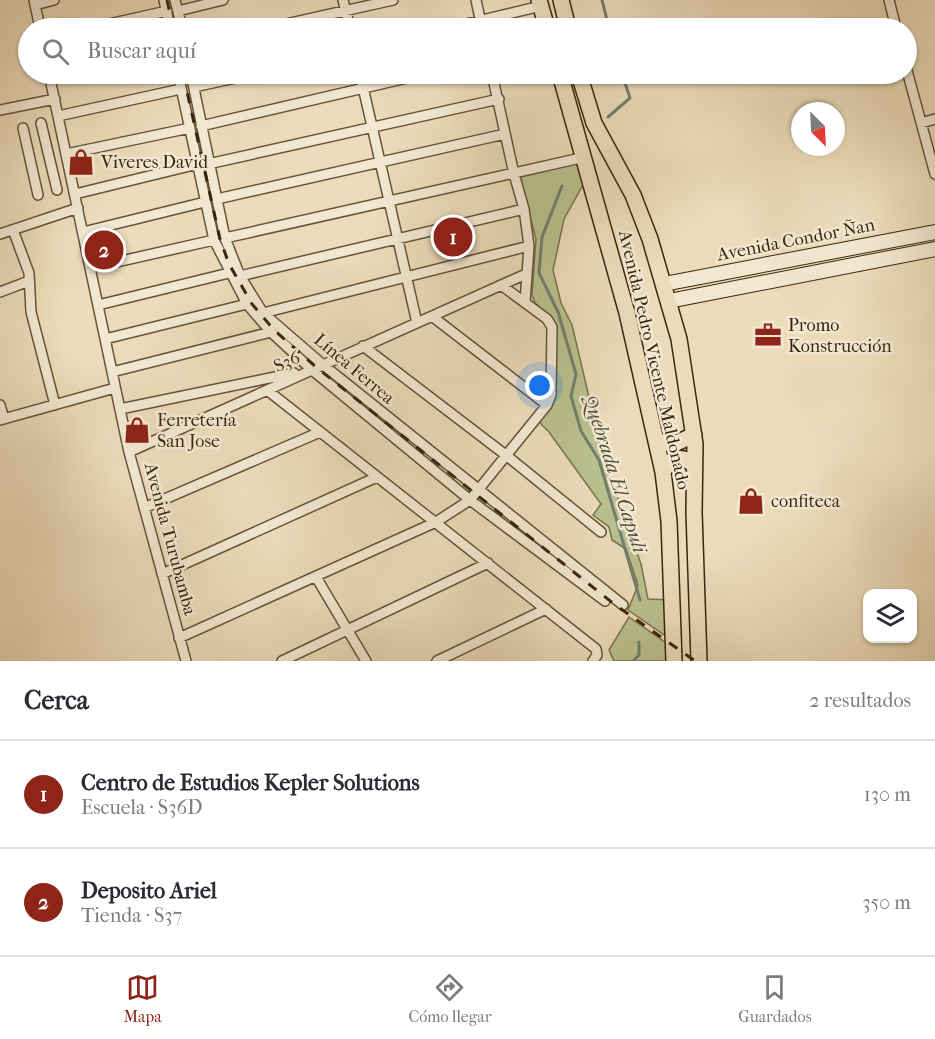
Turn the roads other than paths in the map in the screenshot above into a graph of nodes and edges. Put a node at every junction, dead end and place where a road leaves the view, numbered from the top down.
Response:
1 (54, 0) edge
2 (164, 0) edge
3 (176, 0) edge
4 (223, 0) edge
5 (343, 0) edge
6 (393, 0) edge
7 (476, 0) edge
8 (561, 0) edge
9 (889, 0) edge
10 (34, 2) edge
11 (540, 3) edge
12 (166, 11) junction
13 (178, 11) junction
14 (346, 11) junction
15 (38, 18) edge
16 (135, 18) edge
17 (168, 18) edge
18 (180, 18) edge
19 (314, 18) edge
20 (348, 18) edge
21 (480, 18) edge
22 (500, 18) edge
23 (544, 18) edge
24 (566, 18) edge
25 (894, 18) edge
26 (52, 84) edge
27 (180, 84) edge
28 (193, 84) edge
29 (208, 84) edge
30 (362, 84) edge
31 (377, 84) edge
32 (494, 84) edge
33 (564, 84) edge
34 (582, 84) edge
35 (911, 84) edge
36 (194, 87) junction
37 (363, 87) junction
38 (181, 89) junction
39 (55, 99) junction
40 (498, 99) junction
41 (0, 110) edge
42 (58, 116) junction
43 (935, 119) edge
44 (41, 123) dead end
45 (921, 123) junction
46 (201, 126) junction
47 (372, 126) junction
48 (23, 128) dead end
49 (190, 128) junction
50 (505, 134) junction
51 (66, 151) junction
52 (48, 153) junction
53 (585, 157) junction
54 (30, 158) junction
55 (198, 164) junction
56 (208, 164) junction
57 (380, 164) junction
58 (514, 174) junction
59 (935, 174) edge
60 (57, 190) dead end
61 (75, 194) junction
62 (38, 195) dead end
63 (216, 199) junction
64 (205, 202) junction
65 (389, 202) junction
66 (78, 208) junction
67 (524, 209) junction
68 (13, 230) junction
69 (83, 232) junction
70 (935, 232) edge
71 (0, 234) edge
72 (225, 238) junction
73 (214, 240) junction
74 (398, 240) junction
75 (529, 246) junction
76 (935, 249) edge
77 (90, 268) junction
78 (229, 273) junction
79 (526, 274) junction
80 (406, 275) junction
81 (240, 276) junction
82 (28, 282) junction
83 (664, 284) junction
84 (501, 285) junction
85 (0, 292) edge
86 (669, 301) junction
87 (525, 303) junction
88 (247, 304) junction
89 (98, 305) junction
90 (264, 313) junction
91 (433, 317) junction
92 (417, 323) junction
93 (271, 332) junction
94 (105, 339) junction
95 (363, 346) junction
96 (322, 364) junction
97 (311, 369) junction
98 (112, 372) junction
99 (115, 388) junction
100 (267, 390) junction
101 (0, 405) edge
102 (54, 405) junction
103 (547, 405) junction
104 (120, 409) junction
105 (2, 419) edge
106 (320, 432) junction
107 (694, 435) junction
108 (656, 441) junction
109 (129, 452) junction
110 (507, 456) junction
111 (694, 466) junction
112 (663, 472) junction
113 (377, 477) junction
114 (479, 492) junction
115 (470, 501) junction
116 (144, 508) junction
117 (435, 522) junction
118 (601, 532) dead end
119 (488, 564) junction
120 (162, 574) junction
121 (316, 577) junction
122 (605, 601) dead end
123 (623, 605) dead end
124 (546, 609) junction
125 (347, 630) junction
126 (179, 638) junction
127 (595, 658) edge
128 (186, 661) edge
129 (282, 661) edge
130 (366, 661) edge
131 (437, 661) edge
132 (674, 661) edge
133 (699, 661) edge

1 - 10 street
2 - 12 street
3 - 13 street
4 - 13 street
5 - 14 street
6 - 14 street
7 - 21 street
8 - 24 main road
9 - 25 street
10 - 15 street
11 - 22 street
11 - 23 main road
12 - 16 street
12 - 17 street
13 - 18 street
14 - 19 street
14 - 20 street
26 - 39 street, Avenida Turubamba
27 - 38 street, Línea Ferrea
28 - 36 street, Línea Ferrea
29 - 36 street
30 - 37 street
31 - 37 street
32 - 40 street
33 - 53 main road, Avenida Pedro Vicente Maldonado
34 - 83 main road, Avenida Pedro Vicente Maldonado
35 - 45 street
36 - 46 street, Línea Ferrea
37 - 46 street
37 - 47 street
38 - 42 street
38 - 49 street, Línea Ferrea
39 - 41 street
39 - 42 street, Avenida Turubamba
40 - 47 street
40 - 50 street
42 - 51 street, Avenida Turubamba
43 - 45 street
44 - 52 street
45 - 59 street
46 - 56 street, Línea Ferrea
47 - 56 street
47 - 57 street
48 - 54 street
49 - 51 street
49 - 55 street, Línea Ferrea
50 - 57 street
50 - 58 street
51 - 52 street
51 - 61 street, Avenida Turubamba
52 - 54 street
52 - 60 street
53 - 58 street
53 - 108 main road, Avenida Pedro Vicente Maldonado
54 - 62 street
55 - 61 street
55 - 64 street, Línea Ferrea
56 - 63 street, Línea Ferrea
57 - 63 street
57 - 65 street
58 - 65 street
58 - 67 street
61 - 66 street, Avenida Turubamba
63 - 72 street, Línea Ferrea
64 - 69 street
64 - 73 street, Línea Ferrea
65 - 72 street
65 - 74 street
66 - 68 street
66 - 69 street, Avenida Turubamba
67 - 74 street
67 - 75 street
68 - 71 street
68 - 82 street
69 - 77 street, Avenida Turubamba
70 - 83 main road, Avenida Condor Ñan
72 - 81 street, Línea Ferrea
73 - 77 street
73 - 78 street, Línea Ferrea
74 - 80 street
74 - 81 street
75 - 79 street
75 - 80 street
76 - 86 main road, Avenida Condor Ñan
77 - 89 street, Avenida Turubamba
78 - 88 street, Línea Ferrea
78 - 89 street
79 - 84 street, S36
79 - 87 street
80 - 90 street
80 - 92 street
81 - 90 street, Línea Ferrea
82 - 85 street
82 - 102 street
83 - 86 main road, Avenida Pedro Vicente Maldonado
84 - 87 street
84 - 91 street, S36
86 - 107 main road, Avenida Pedro Vicente Maldonado
87 - 103 street
88 - 93 street, Línea Ferrea
88 - 94 street
89 - 94 street, Avenida Turubamba
90 - 96 street, Línea Ferrea
91 - 92 street, S36
91 - 103 street
92 - 95 street, S36
93 - 97 street, Línea Ferrea
93 - 98 street
94 - 98 street, Avenida Turubamba
95 - 96 street, S36
95 - 110 street
96 - 97 street, S36
96 - 114 street, Línea Ferrea
97 - 100 street, S36
97 - 104 street
97 - 115 street, Línea Ferrea
98 - 99 street, Avenida Turubamba
99 - 102 street
99 - 104 street, Avenida Turubamba
100 - 106 street
100 - 109 street, S36
101 - 105 street
102 - 105 street
103 - 110 street
104 - 109 street, Avenida Turubamba
106 - 113 street
106 - 116 street
107 - 108 main road
107 - 111 main road, Avenida Pedro Vicente Maldonado
108 - 112 main road, Avenida Pedro Vicente Maldonado
109 - 116 street, Avenida Turubamba
110 - 114 street
110 - 118 street
111 - 112 main road
111 - 133 main road, Avenida Pedro Vicente Maldonado
112 - 132 main road, Avenida Pedro Vicente Maldonado
113 - 117 street
113 - 120 street
114 - 115 street
114 - 123 street, Línea Ferrea
115 - 117 street
115 - 122 street, Línea Ferrea
116 - 120 street, Avenida Turubamba
117 - 119 street
117 - 121 street
119 - 124 street
119 - 125 street
120 - 126 street, Avenida Turubamba
121 - 125 street
121 - 126 street
124 - 127 street
124 - 131 street
125 - 129 street
125 - 130 street
126 - 128 street, Avenida Turubamba

